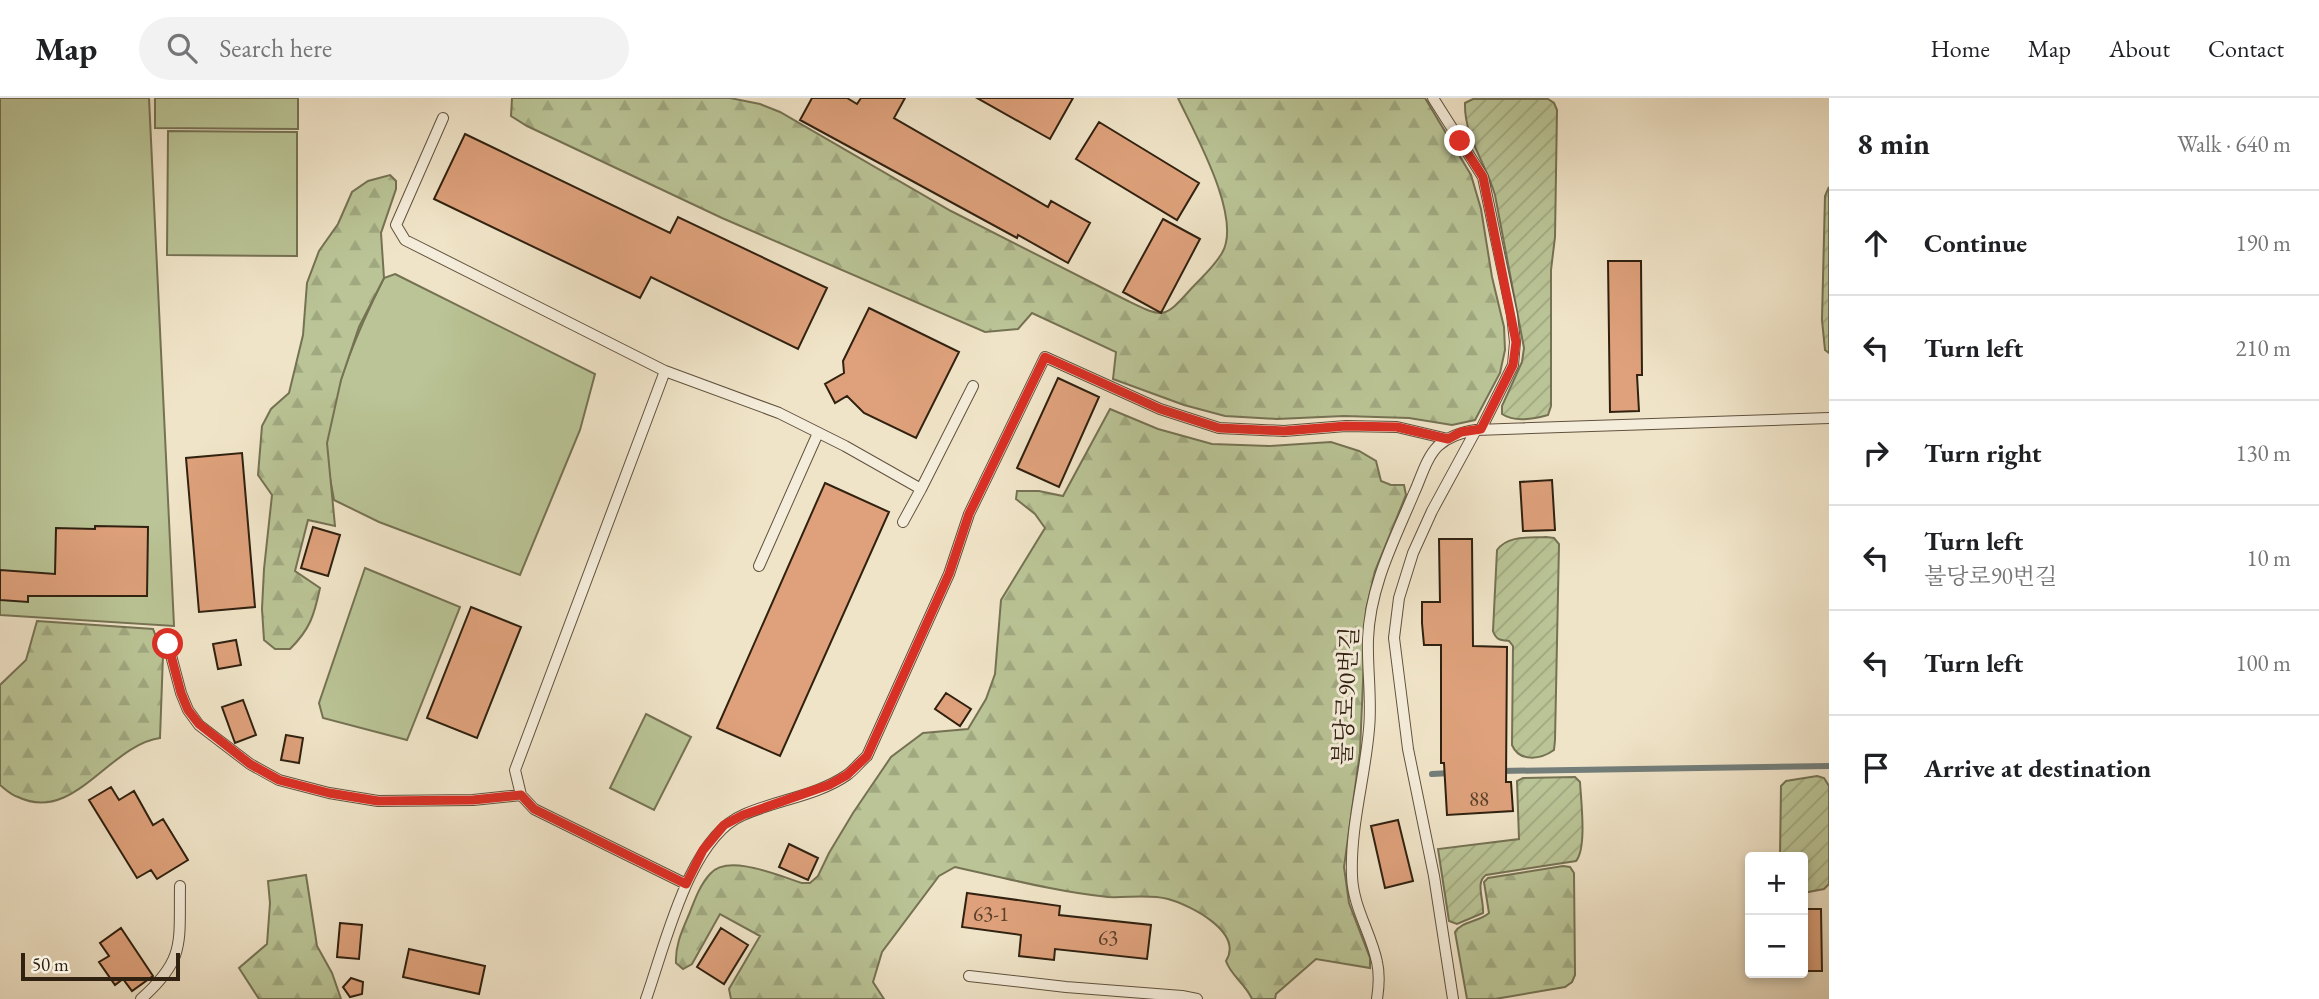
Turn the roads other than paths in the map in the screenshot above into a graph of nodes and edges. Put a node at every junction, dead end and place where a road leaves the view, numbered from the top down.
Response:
1 (1433, 98) edge
2 (443, 118) dead end
3 (665, 371) junction
4 (973, 386) dead end
5 (1829, 418) edge
6 (1479, 430) junction
7 (818, 433) junction
8 (1448, 439) junction
9 (921, 489) junction
10 (903, 523) dead end
11 (760, 565) dead end
12 (168, 644) dead end
13 (521, 795) junction
14 (686, 884) junction
15 (180, 887) dead end
16 (969, 976) dead end
17 (141, 999) edge
18 (646, 999) edge
19 (1197, 999) edge
20 (1377, 999) edge
21 (1454, 999) edge

1 - 6 lane
2 - 3 lane
3 - 7 lane
3 - 13 lane
4 - 9 lane
5 - 6 lane
6 - 8 lane
6 - 21 lane
7 - 9 lane
7 - 11 lane
8 - 14 lane
8 - 20 lane, 불당로90번길
9 - 10 lane
12 - 13 lane
13 - 14 lane
14 - 18 lane
15 - 17 lane
16 - 19 lane

